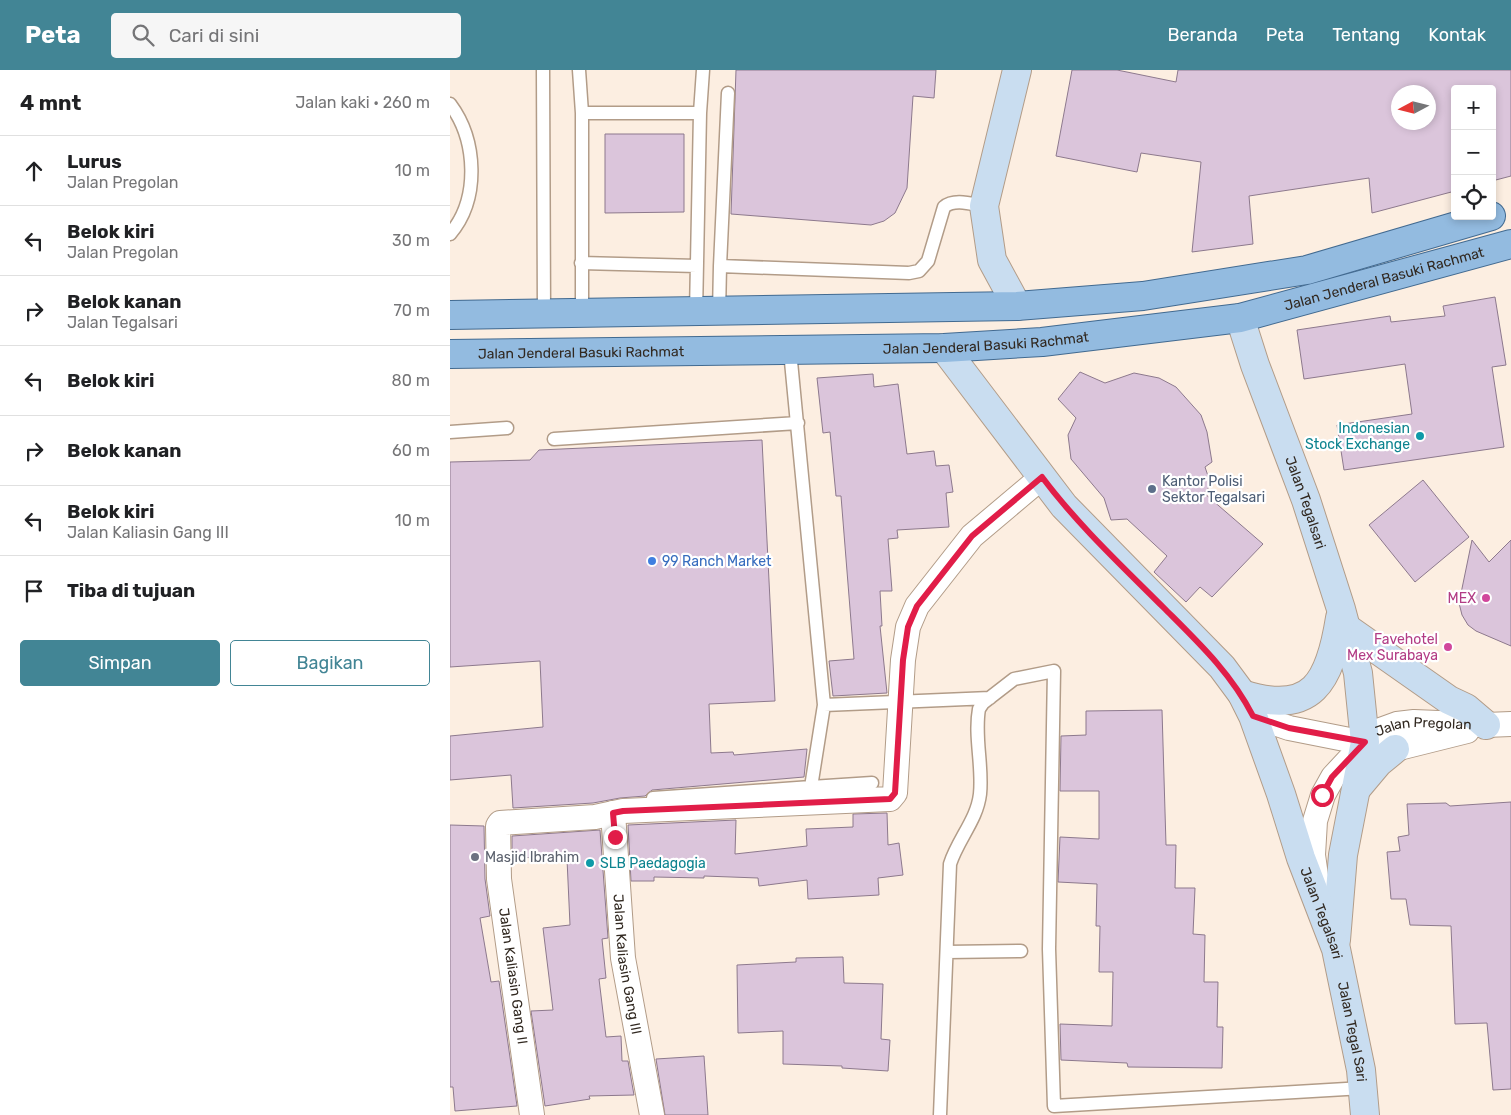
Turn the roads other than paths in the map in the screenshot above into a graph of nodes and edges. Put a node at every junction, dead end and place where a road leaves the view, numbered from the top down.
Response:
1 (543, 70) edge
2 (579, 70) edge
3 (703, 70) edge
4 (1016, 70) edge
5 (728, 93) dead end
6 (450, 104) edge
7 (582, 113) junction
8 (700, 113) junction
9 (984, 206) junction
10 (1511, 210) edge
11 (1496, 214) edge
12 (1477, 220) edge
13 (450, 234) edge
14 (1511, 244) edge
15 (581, 263) junction
16 (697, 266) junction
17 (720, 266) junction
18 (1018, 306) junction
19 (708, 313) junction
20 (544, 314) junction
21 (582, 314) junction
22 (450, 315) edge
23 (1240, 318) junction
24 (944, 348) junction
25 (790, 351) junction
26 (450, 354) edge
27 (798, 423) junction
28 (507, 428) dead end
29 (450, 432) edge
30 (554, 439) dead end
31 (1042, 477) junction
32 (1343, 618) junction
33 (990, 698) junction
34 (900, 701) junction
35 (824, 705) junction
36 (1247, 705) junction
37 (1502, 721) edge
38 (1365, 742) junction
39 (1395, 749) junction
40 (872, 783) dead end
41 (810, 787) junction
42 (1357, 788) junction
43 (654, 798) dead end
44 (613, 813) junction
45 (1336, 949) junction
46 (1021, 951) dead end
47 (946, 952) junction
48 (1363, 1088) junction
49 (1054, 1110) edge
50 (532, 1115) edge
51 (652, 1115) edge
52 (940, 1115) edge
53 (1365, 1115) edge

1 - 20 lane
2 - 7 lane
3 - 8 lane
4 - 9 street
5 - 17 lane
6 - 13 lane
7 - 8 lane
7 - 15 lane
8 - 16 lane
9 - 17 lane
9 - 18 street
10 - 11 main road, Jalan Jenderal Basuki Rachmat
12 - 18 main road, Jalan Jenderal Basuki Rachmat
14 - 23 main road, Jalan Jenderal Basuki Rachmat
15 - 16 lane
15 - 21 lane
16 - 19 lane
17 - 19 lane
18 - 19 main road, Jalan Jenderal Basuki Rachmat
19 - 21 main road, Jalan Jenderal Basuki Rachmat
20 - 21 main road, Jalan Jenderal Basuki Rachmat
20 - 22 main road, Jalan Jenderal Basuki Rachmat
23 - 24 main road, Jalan Jenderal Basuki Rachmat
23 - 32 street, Jalan Tegalsari
24 - 25 main road, Jalan Jenderal Basuki Rachmat
24 - 31 street, Jalan Tegalsari
25 - 26 main road, Jalan Jenderal Basuki Rachmat
25 - 27 lane
27 - 30 lane
27 - 35 lane
28 - 29 lane
31 - 34 street
31 - 36 street, Jalan Tegalsari
32 - 36 street
32 - 37 street
32 - 38 street, Jalan Tegalsari
33 - 34 lane
33 - 47 lane
33 - 49 lane
34 - 35 lane
34 - 44 street
35 - 41 lane
36 - 38 street, Jalan Pregolan
36 - 45 street, Jalan Tegalsari
37 - 38 street, Jalan Pregolan
37 - 39 street, Jalan Pregolan
38 - 39 street, Jalan Pregolan
38 - 42 street, Jalan Tegalsari
38 - 45 street, Jalan Pregolan
39 - 42 street
40 - 41 lane
41 - 43 lane
42 - 45 street, Jalan Tegalsari
44 - 50 street, Jalan Kaliasin Gang II
44 - 51 street, Jalan Kaliasin Gang III
45 - 48 street, Jalan Tegal Sari
46 - 47 lane
47 - 52 lane
48 - 49 lane
48 - 53 street, Jalan Tegal Sari

